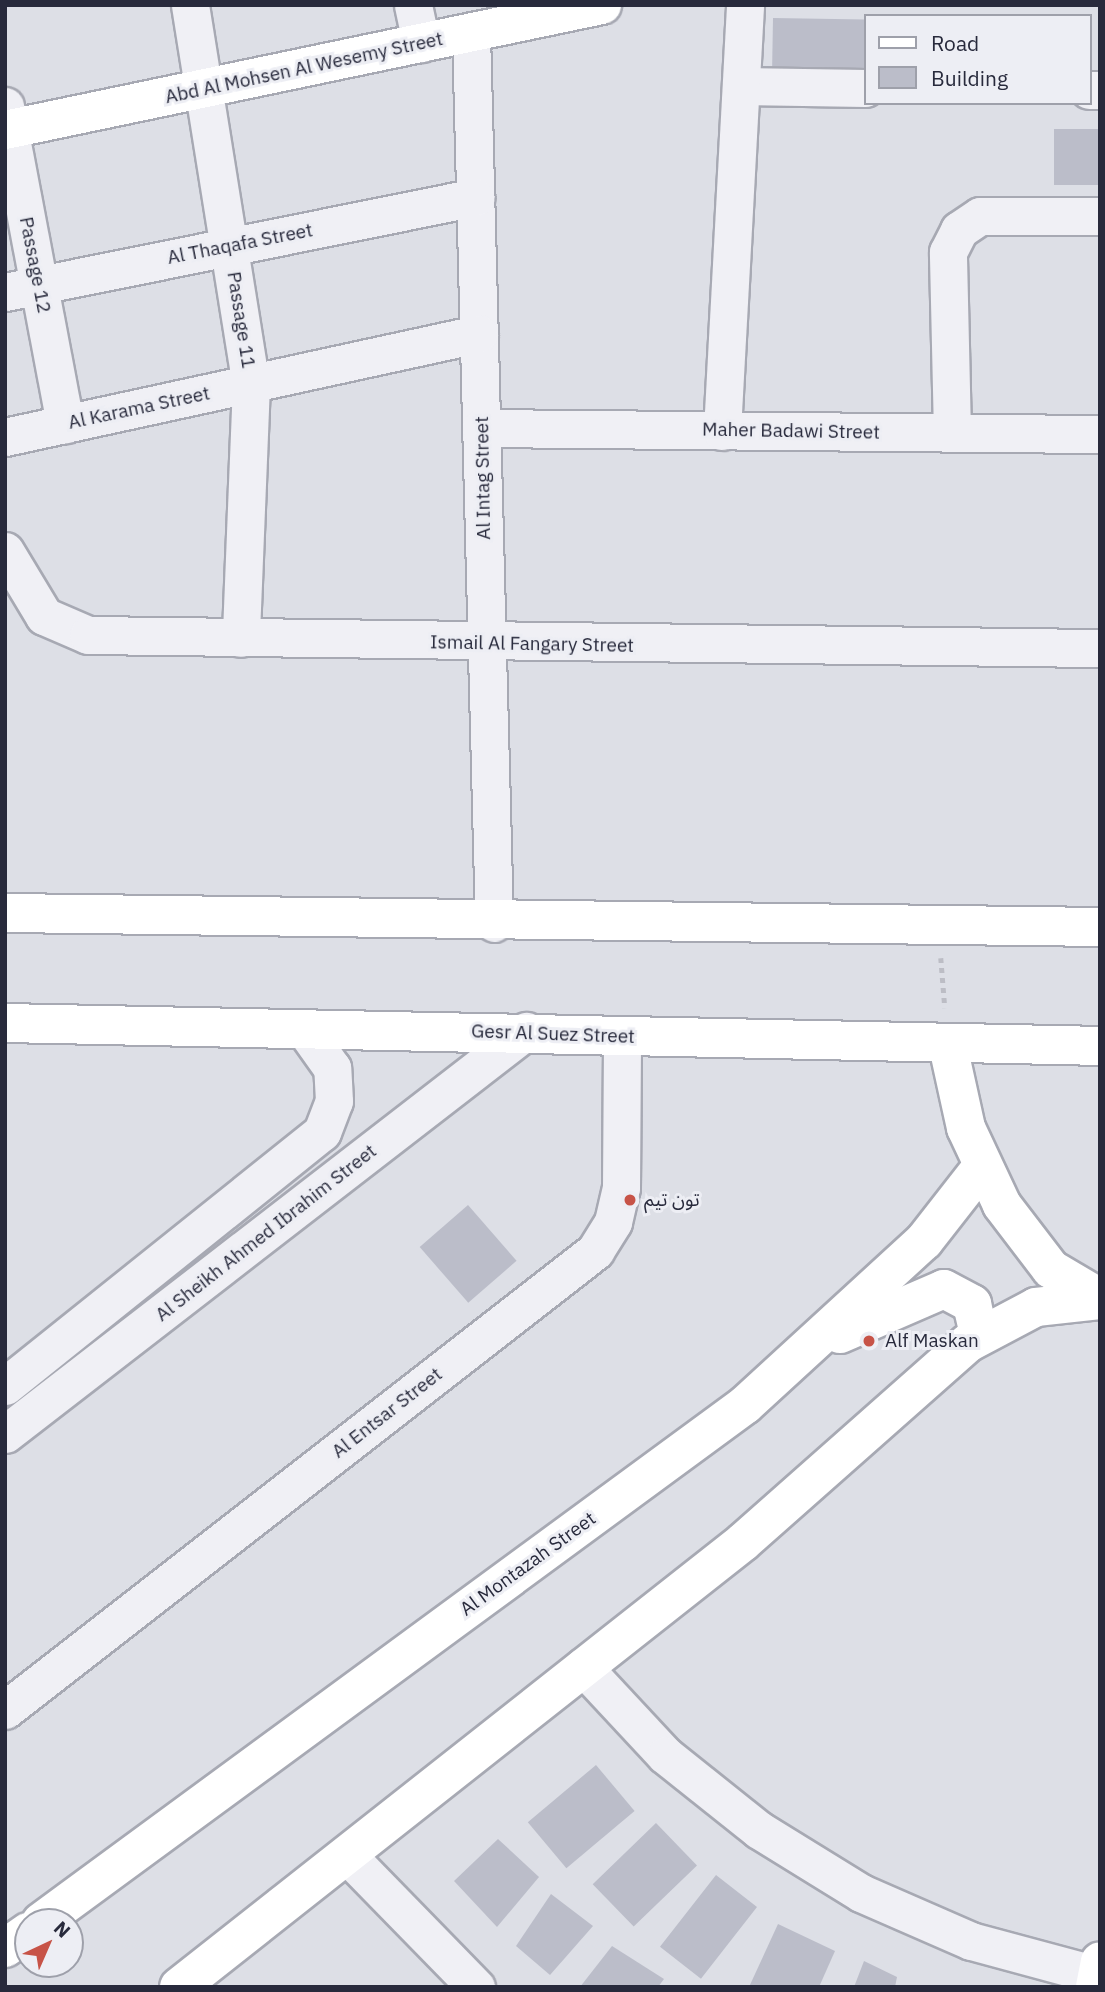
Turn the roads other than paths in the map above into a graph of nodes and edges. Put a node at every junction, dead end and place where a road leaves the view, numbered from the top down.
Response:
1 (190, 5) edge
2 (414, 5) edge
3 (602, 5) edge
4 (745, 5) edge
5 (471, 33) junction
6 (421, 43) junction
7 (741, 86) junction
8 (864, 88) edge
9 (204, 89) junction
10 (7, 122) edge
11 (475, 197) junction
12 (1100, 215) edge
13 (229, 247) junction
14 (22, 288) edge
15 (479, 334) junction
16 (251, 384) junction
17 (65, 424) junction
18 (481, 428) junction
19 (722, 430) junction
20 (952, 433) junction
21 (1100, 434) edge
22 (5, 437) edge
23 (5, 551) edge
24 (241, 638) junction
25 (487, 644) junction
26 (1100, 648) edge
27 (5, 913) edge
28 (494, 923) junction
29 (1100, 927) edge
30 (5, 1023) edge
31 (305, 1030) junction
32 (526, 1031) junction
33 (622, 1037) junction
34 (948, 1046) junction
35 (1100, 1046) edge
36 (322, 1132) junction
37 (368, 1153) junction
38 (981, 1168) junction
39 (1100, 1299) edge
40 (979, 1335) junction
41 (813, 1345) junction
42 (5, 1386) edge
43 (5, 1434) edge
44 (583, 1667) junction
45 (5, 1710) edge
46 (347, 1855) junction
47 (60, 1908) edge
48 (1097, 1974) edge
49 (179, 1987) edge
50 (476, 1987) edge

1 - 9 street, Passage 11
2 - 6 street
3 - 5 street, Abd Al Mohsen Al Wesemy Street
4 - 7 street
5 - 6 street, Abd Al Mohsen Al Wesemy Street
5 - 11 street, Al Intag Street
6 - 9 street, Abd Al Mohsen Al Wesemy Street
7 - 8 street
7 - 19 street
9 - 10 street, Abd Al Mohsen Al Wesemy Street
9 - 13 street, Passage 11
10 - 14 street, Passage 12
11 - 13 street, Al Thaqafa Street
11 - 15 street, Al Intag Street
12 - 20 street
13 - 14 street, Al Thaqafa Street
13 - 16 street, Passage 11
14 - 17 street, Passage 12
15 - 16 street, Al Karama Street
15 - 18 street, Al Intag Street
16 - 17 street, Al Karama Street
16 - 24 street, Passage 11
17 - 22 street, Al Karama Street
18 - 19 street, Maher Badawi Street
18 - 25 street, Al Intag Street
19 - 20 street, Maher Badawi Street
20 - 21 street, Maher Badawi Street
23 - 24 street, Ismail Al Fangary Street
24 - 25 street, Ismail Al Fangary Street
25 - 26 street, Ismail Al Fangary Street
25 - 28 street, Al Intag Street
27 - 28 street
28 - 29 street
30 - 31 street, Gesr Al Suez Street
31 - 32 street, Gesr Al Suez Street
31 - 36 street
32 - 33 street, Gesr Al Suez Street
32 - 37 street, Al Sheikh Ahmed Ibrahim Street
33 - 34 street, Gesr Al Suez Street
33 - 45 street, Al Entsar Street
34 - 35 street, Gesr Al Suez Street
34 - 38 street
36 - 37 street
36 - 42 street
37 - 43 street, Al Sheikh Ahmed Ibrahim Street
38 - 39 street
38 - 41 street, Al Montazah Street
39 - 40 street
40 - 41 street
40 - 44 street
41 - 47 street, Al Montazah Street
44 - 46 street
44 - 48 street
46 - 49 street
46 - 50 street

